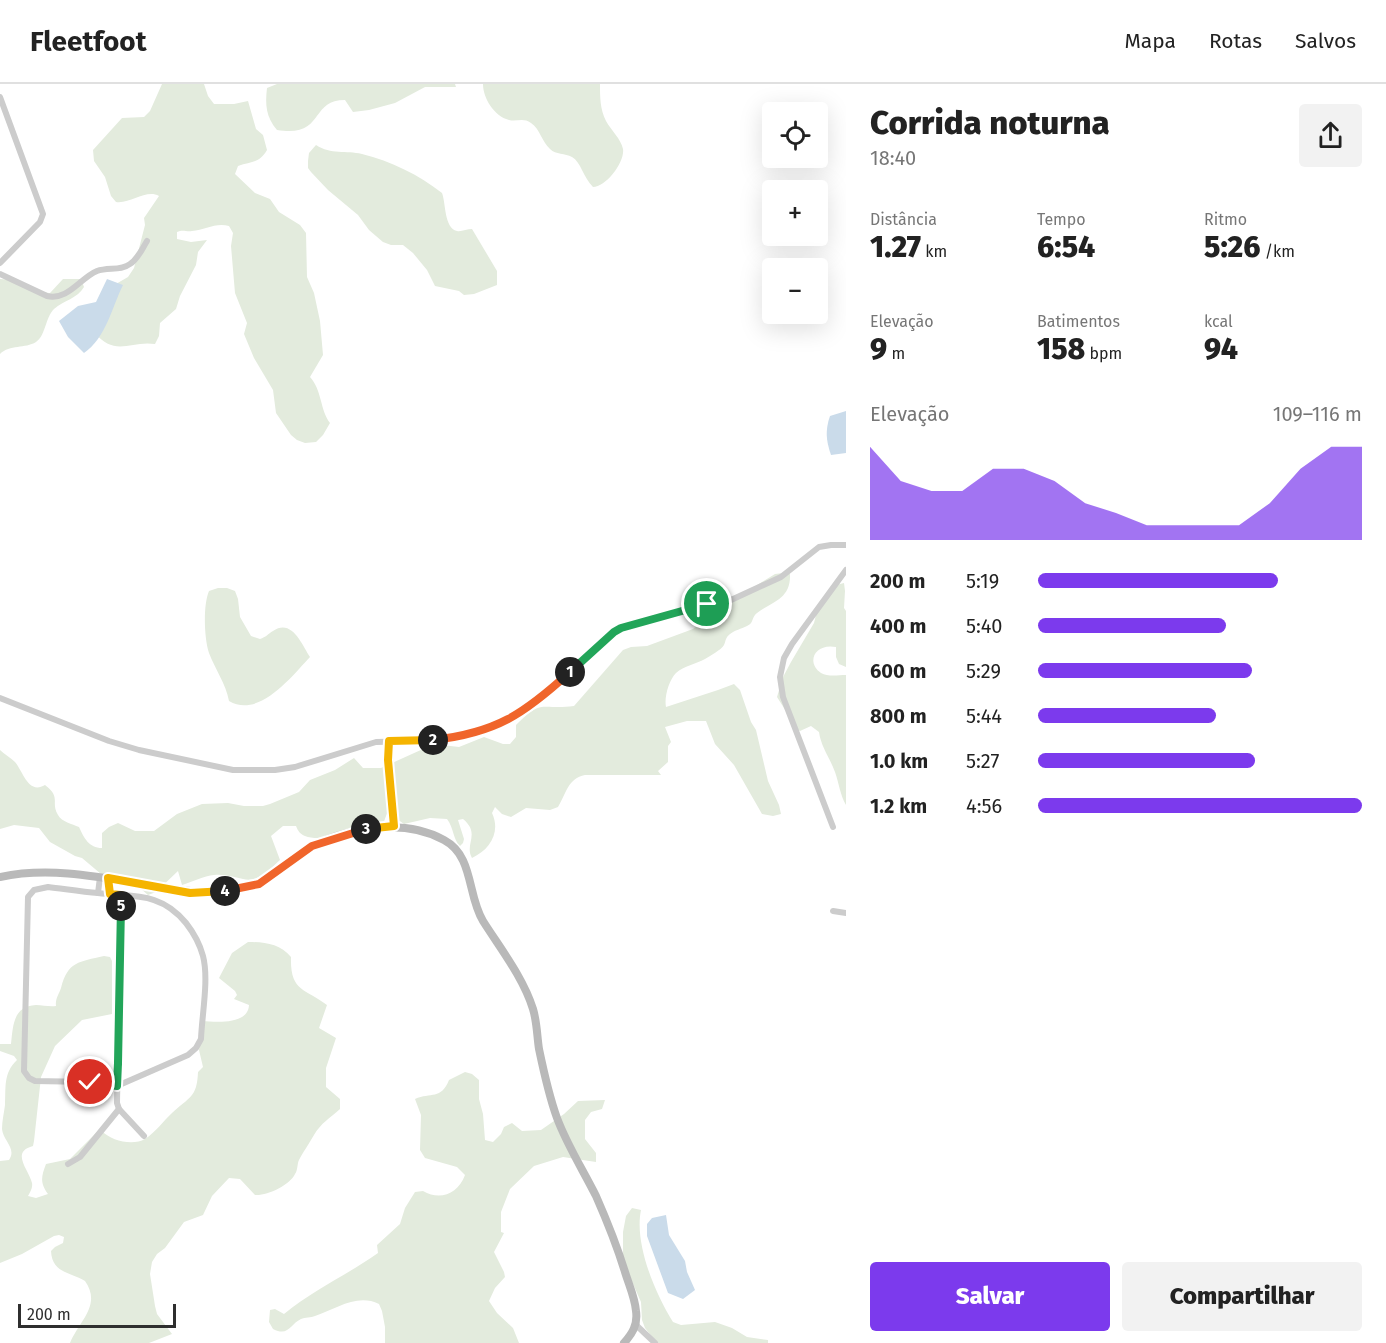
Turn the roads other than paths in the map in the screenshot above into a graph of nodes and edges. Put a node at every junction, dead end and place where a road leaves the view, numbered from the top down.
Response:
1 (0, 97) edge
2 (147, 241) dead end
3 (0, 263) edge
4 (0, 274) edge
5 (846, 545) edge
6 (846, 570) edge
7 (0, 698) edge
8 (389, 741) junction
9 (394, 826) junction
10 (833, 827) dead end
11 (0, 877) edge
12 (104, 878) junction
13 (98, 893) junction
14 (110, 894) junction
15 (121, 895) junction
16 (833, 911) dead end
17 (846, 913) edge
18 (117, 1086) junction
19 (119, 1109) junction
20 (144, 1136) dead end
21 (68, 1164) dead end
22 (636, 1325) junction
23 (624, 1343) edge
24 (655, 1343) edge

1 - 3 street
2 - 4 street
5 - 8 street
6 - 10 street
7 - 8 street
8 - 9 street
9 - 12 street
9 - 22 street
11 - 12 street
12 - 13 street
12 - 14 street
13 - 14 street
13 - 18 street
14 - 15 street
15 - 18 street
15 - 18 street
16 - 17 street
18 - 19 street
19 - 20 street
19 - 21 street
22 - 23 street
22 - 24 street

